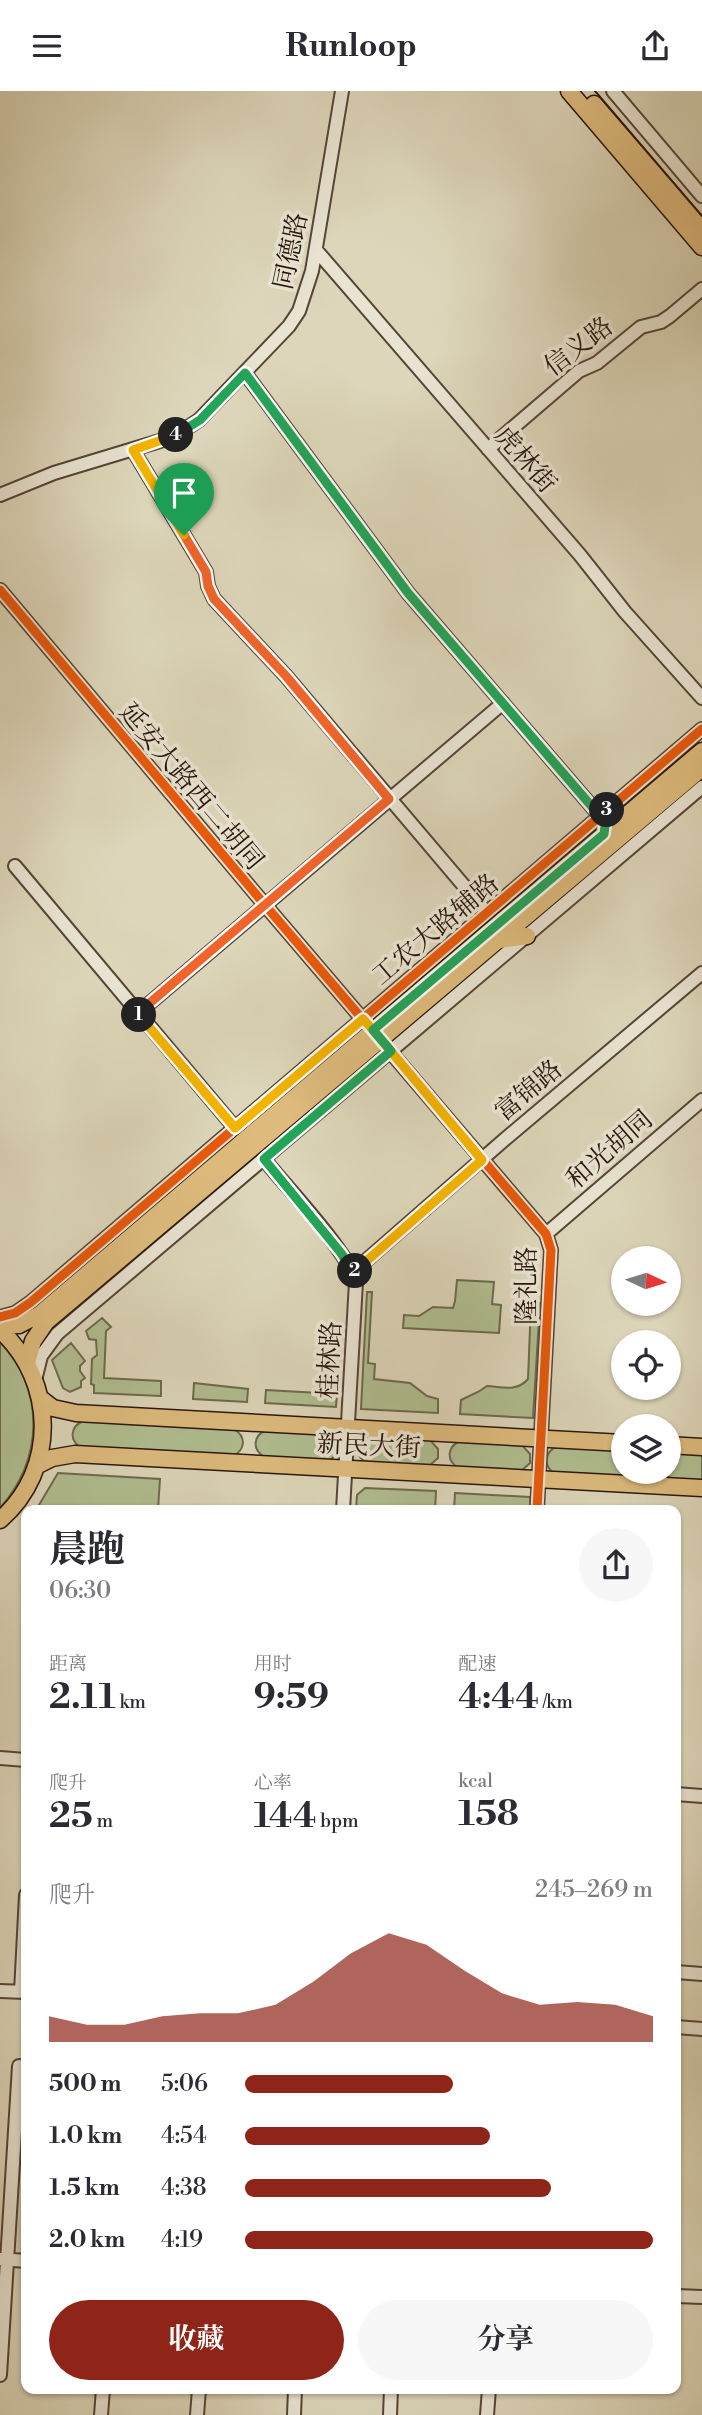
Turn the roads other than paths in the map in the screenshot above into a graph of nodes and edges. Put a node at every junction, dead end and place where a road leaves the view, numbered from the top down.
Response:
1 (342, 91) edge
2 (569, 91) edge
3 (583, 91) edge
4 (613, 91) edge
5 (702, 196) edge
6 (702, 229) edge
7 (702, 247) edge
8 (316, 250) junction
9 (702, 289) edge
10 (245, 373) junction
11 (488, 449) junction
12 (133, 450) junction
13 (0, 495) edge
14 (0, 590) edge
15 (702, 698) edge
16 (503, 703) junction
17 (702, 729) edge
18 (702, 751) edge
19 (702, 768) edge
20 (702, 787) edge
21 (389, 799) junction
22 (604, 812) junction
23 (632, 827) junction
24 (604, 834) junction
25 (627, 851) junction
26 (15, 866) dead end
27 (265, 905) junction
28 (487, 913) junction
29 (527, 936) junction
30 (498, 941) junction
31 (702, 973) edge
32 (138, 1013) junction
33 (377, 1035) junction
34 (702, 1100) edge
35 (235, 1128) junction
36 (264, 1159) junction
37 (482, 1160) junction
38 (547, 1234) junction
39 (353, 1272) junction
40 (0, 1317) edge
41 (0, 1328) edge
42 (27, 1363) junction
43 (35, 1380) junction
44 (40, 1398) junction
45 (348, 1428) junction
46 (540, 1438) junction
47 (611, 1442) edge
48 (681, 1446) edge
49 (702, 1447) edge
50 (36, 1466) junction
51 (346, 1468) junction
52 (538, 1479) junction
53 (702, 1488) edge
54 (343, 1505) edge
55 (537, 1505) edge
56 (0, 1520) edge
57 (0, 1758) edge
58 (21, 1760) edge
59 (681, 1794) edge
60 (702, 1796) edge
61 (681, 1972) edge
62 (702, 1974) edge
63 (0, 1991) edge
64 (21, 1992) edge
65 (681, 2027) edge
66 (702, 2029) edge
67 (19, 2066) dead end
68 (3, 2259) edge
69 (21, 2261) edge
70 (681, 2295) edge
71 (702, 2297) edge
72 (0, 2375) edge
73 (103, 2394) edge
74 (199, 2394) edge
75 (295, 2394) edge
76 (391, 2394) edge
77 (489, 2394) edge
78 (101, 2415) edge
79 (197, 2415) edge
80 (294, 2415) edge
81 (390, 2415) edge
82 (487, 2415) edge

1 - 8 street, 同德路
2 - 7 main road
3 - 6 main road
4 - 5 street
8 - 10 street, 同德路
8 - 11 street, 虎林街
9 - 11 street, 信义路
10 - 12 street, 同德路
10 - 16 street
11 - 15 street, 虎林街
12 - 13 street, 同德路
12 - 21 street
14 - 27 street, 延安大路西二胡同
16 - 21 street
16 - 22 street
17 - 22 street, 工农大路辅路
18 - 24 main road
19 - 23 main road
20 - 25 street, 工农大路辅路
21 - 27 street
21 - 28 street
22 - 24 main road
22 - 28 street, 工农大路辅路
23 - 25 main road
23 - 30 main road
24 - 33 main road
25 - 29 street, 工农大路辅路
26 - 32 street
27 - 32 street
27 - 33 street, 延安大路西二胡同
28 - 33 street, 工农大路辅路
29 - 30 main road
29 - 33 street, 工农大路辅路
30 - 33 main road
31 - 37 street, 富锦路
32 - 35 street
33 - 35 street, 工农大路辅路
33 - 36 street, 工农大路辅路
33 - 37 street, 隆礼路
33 - 41 main road
33 - 42 main road
34 - 38 street, 和光胡同
35 - 40 street, 工农大路辅路
36 - 39 street
36 - 43 street, 工农大路辅路
37 - 38 street, 隆礼路
37 - 39 street, 富锦路
38 - 46 street, 隆礼路
39 - 45 street, 桂林路
41 - 42 main road
42 - 43 main road
43 - 44 main road
44 - 45 main road, 新民大街
44 - 50 main road
45 - 46 main road, 新民大街
45 - 51 street, 桂林路
46 - 47 main road, 新民大街
46 - 52 street, 隆礼路
48 - 49 main road
50 - 51 main road, 新民大街
50 - 56 main road
51 - 52 main road, 新民大街
51 - 54 street, 桂林路
52 - 53 main road, 新民大街
52 - 55 street, 隆礼路
57 - 58 street
59 - 60 street
61 - 62 street
63 - 64 street
65 - 66 street
67 - 68 street
68 - 69 street
68 - 72 street
70 - 71 street
73 - 78 street
74 - 79 street
75 - 80 street
76 - 81 street
77 - 82 street

